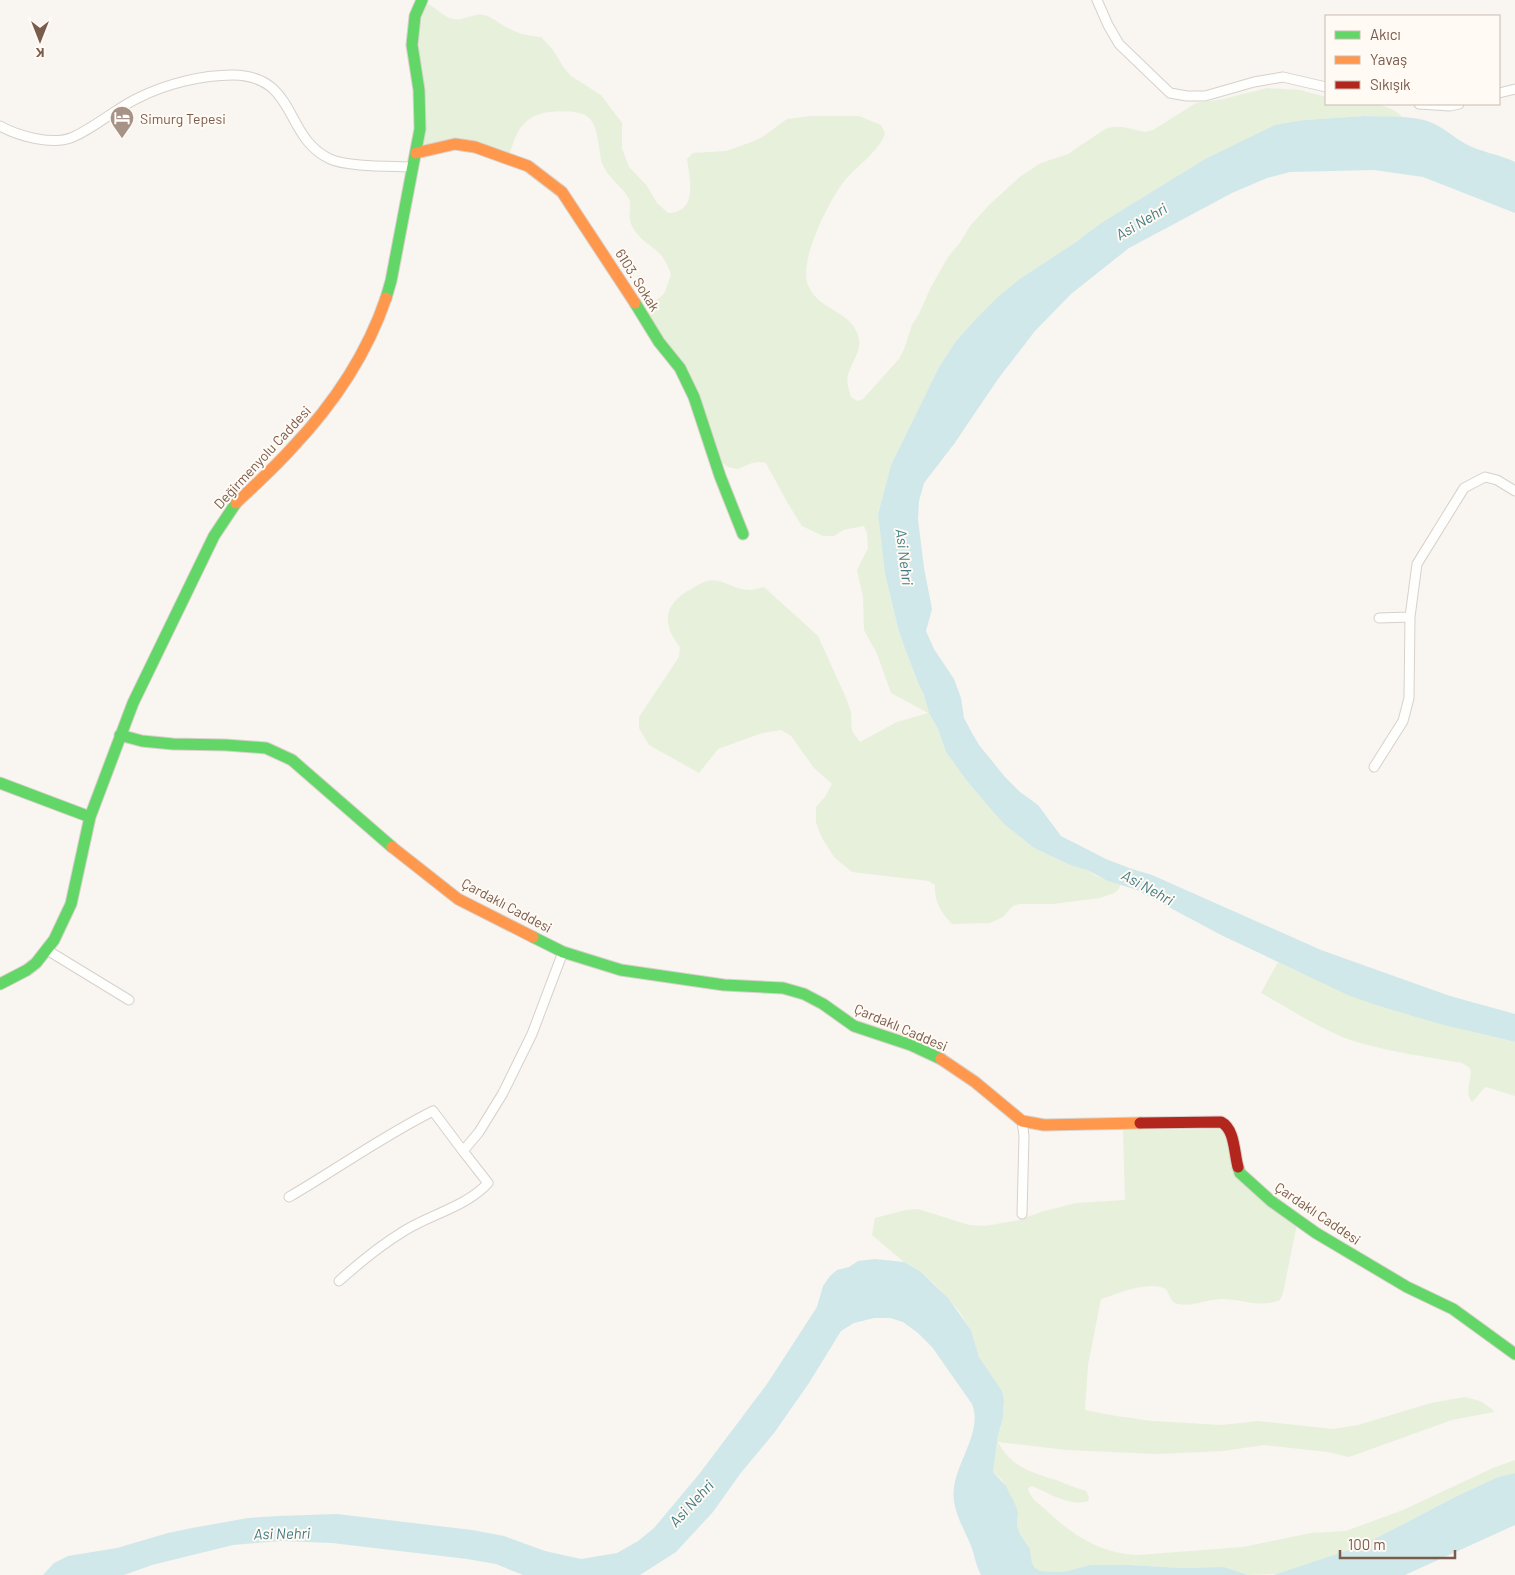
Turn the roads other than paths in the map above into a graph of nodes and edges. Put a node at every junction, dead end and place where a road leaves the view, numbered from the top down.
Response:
1 (422, 0) edge
2 (1097, 0) edge
3 (1325, 86) edge
4 (1515, 89) edge
5 (1500, 93) edge
6 (1434, 105) edge
7 (1454, 105) edge
8 (0, 126) edge
9 (416, 153) junction
10 (412, 167) junction
11 (1515, 491) edge
12 (743, 534) dead end
13 (1410, 617) junction
14 (1379, 618) dead end
15 (120, 735) junction
16 (1374, 767) dead end
17 (0, 782) edge
18 (90, 817) junction
19 (47, 950) junction
20 (563, 952) junction
21 (0, 984) edge
22 (129, 1000) dead end
23 (1022, 1121) junction
24 (463, 1151) junction
25 (289, 1196) dead end
26 (1022, 1214) dead end
27 (339, 1281) dead end
28 (1515, 1354) edge

1 - 9 street, Değirmenyolu Caddesi
2 - 3 street
4 - 5 street
6 - 7 street
8 - 10 street
9 - 10 street, Değirmenyolu Caddesi
9 - 12 street, 6103. Sokak
10 - 15 street, Değirmenyolu Caddesi
11 - 13 street
13 - 14 street
13 - 16 street
15 - 18 street, Değirmenyolu Caddesi
15 - 20 street, Çardaklı Caddesi
17 - 18 street
18 - 19 street, Değirmenyolu Caddesi
19 - 21 street, Değirmenyolu Caddesi
19 - 22 street
20 - 23 street, Çardaklı Caddesi
20 - 24 street
23 - 26 street
23 - 28 street, Çardaklı Caddesi
24 - 25 street
24 - 27 street

